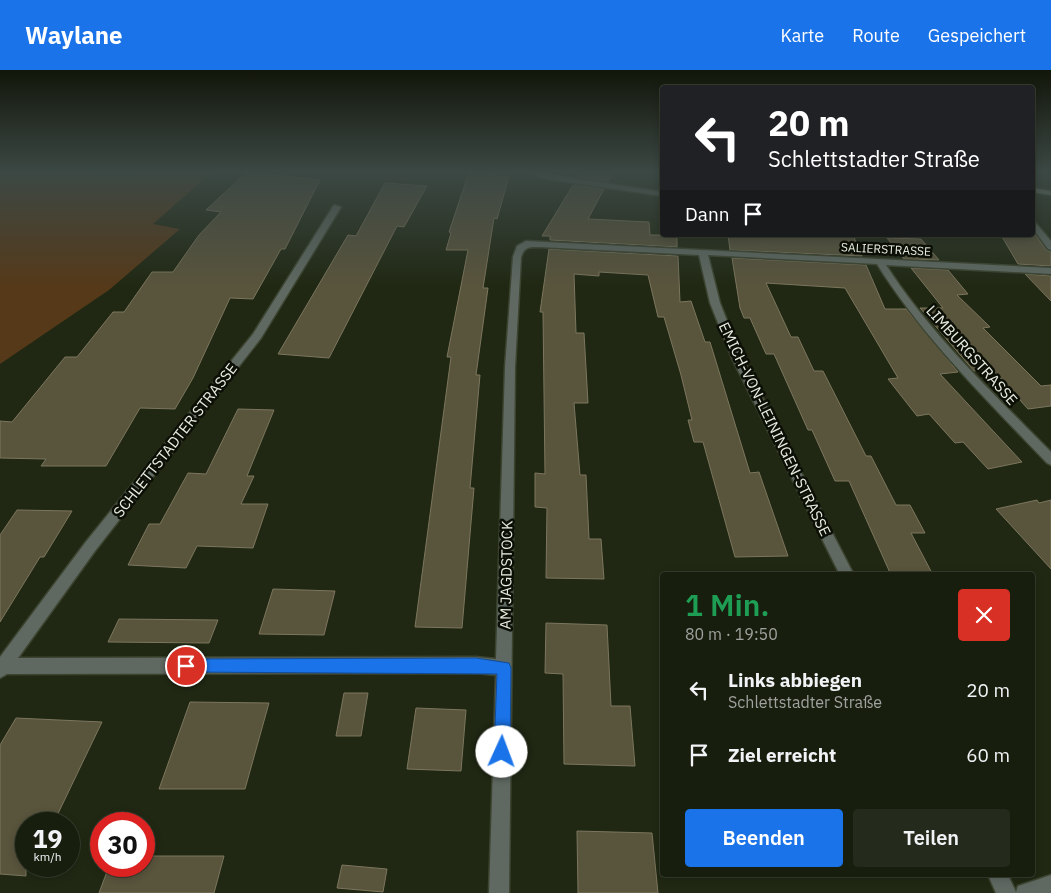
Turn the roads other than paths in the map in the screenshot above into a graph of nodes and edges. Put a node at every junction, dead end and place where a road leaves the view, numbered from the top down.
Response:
1 (335, 210) edge
2 (1035, 226) edge
3 (1051, 247) edge
4 (703, 252) junction
5 (517, 257) joint
6 (879, 261) junction
7 (1051, 271) edge
8 (1051, 460) edge
9 (844, 572) edge
10 (1, 668) edge
11 (504, 668) junction
12 (999, 877) edge
13 (1051, 885) edge
14 (499, 893) edge
15 (1006, 893) edge
16 (1026, 893) edge

1 - 10 street, SCHLETTSTADTER STRASSE
2 - 3 street
4 - 5 street, SALIERSTRASSE
4 - 6 street, SALIERSTRASSE
4 - 9 street, EMICH-VON-LEININGEN-STRASSE
5 - 11 street, AM JAGDSTOCK
6 - 7 street, SALIERSTRASSE
6 - 8 street, LIMBURGSTRASSE
10 - 11 street, SCHLETTSTADTER STRASSE
11 - 14 street, AM JAGDSTOCK
12 - 15 street
13 - 16 street

